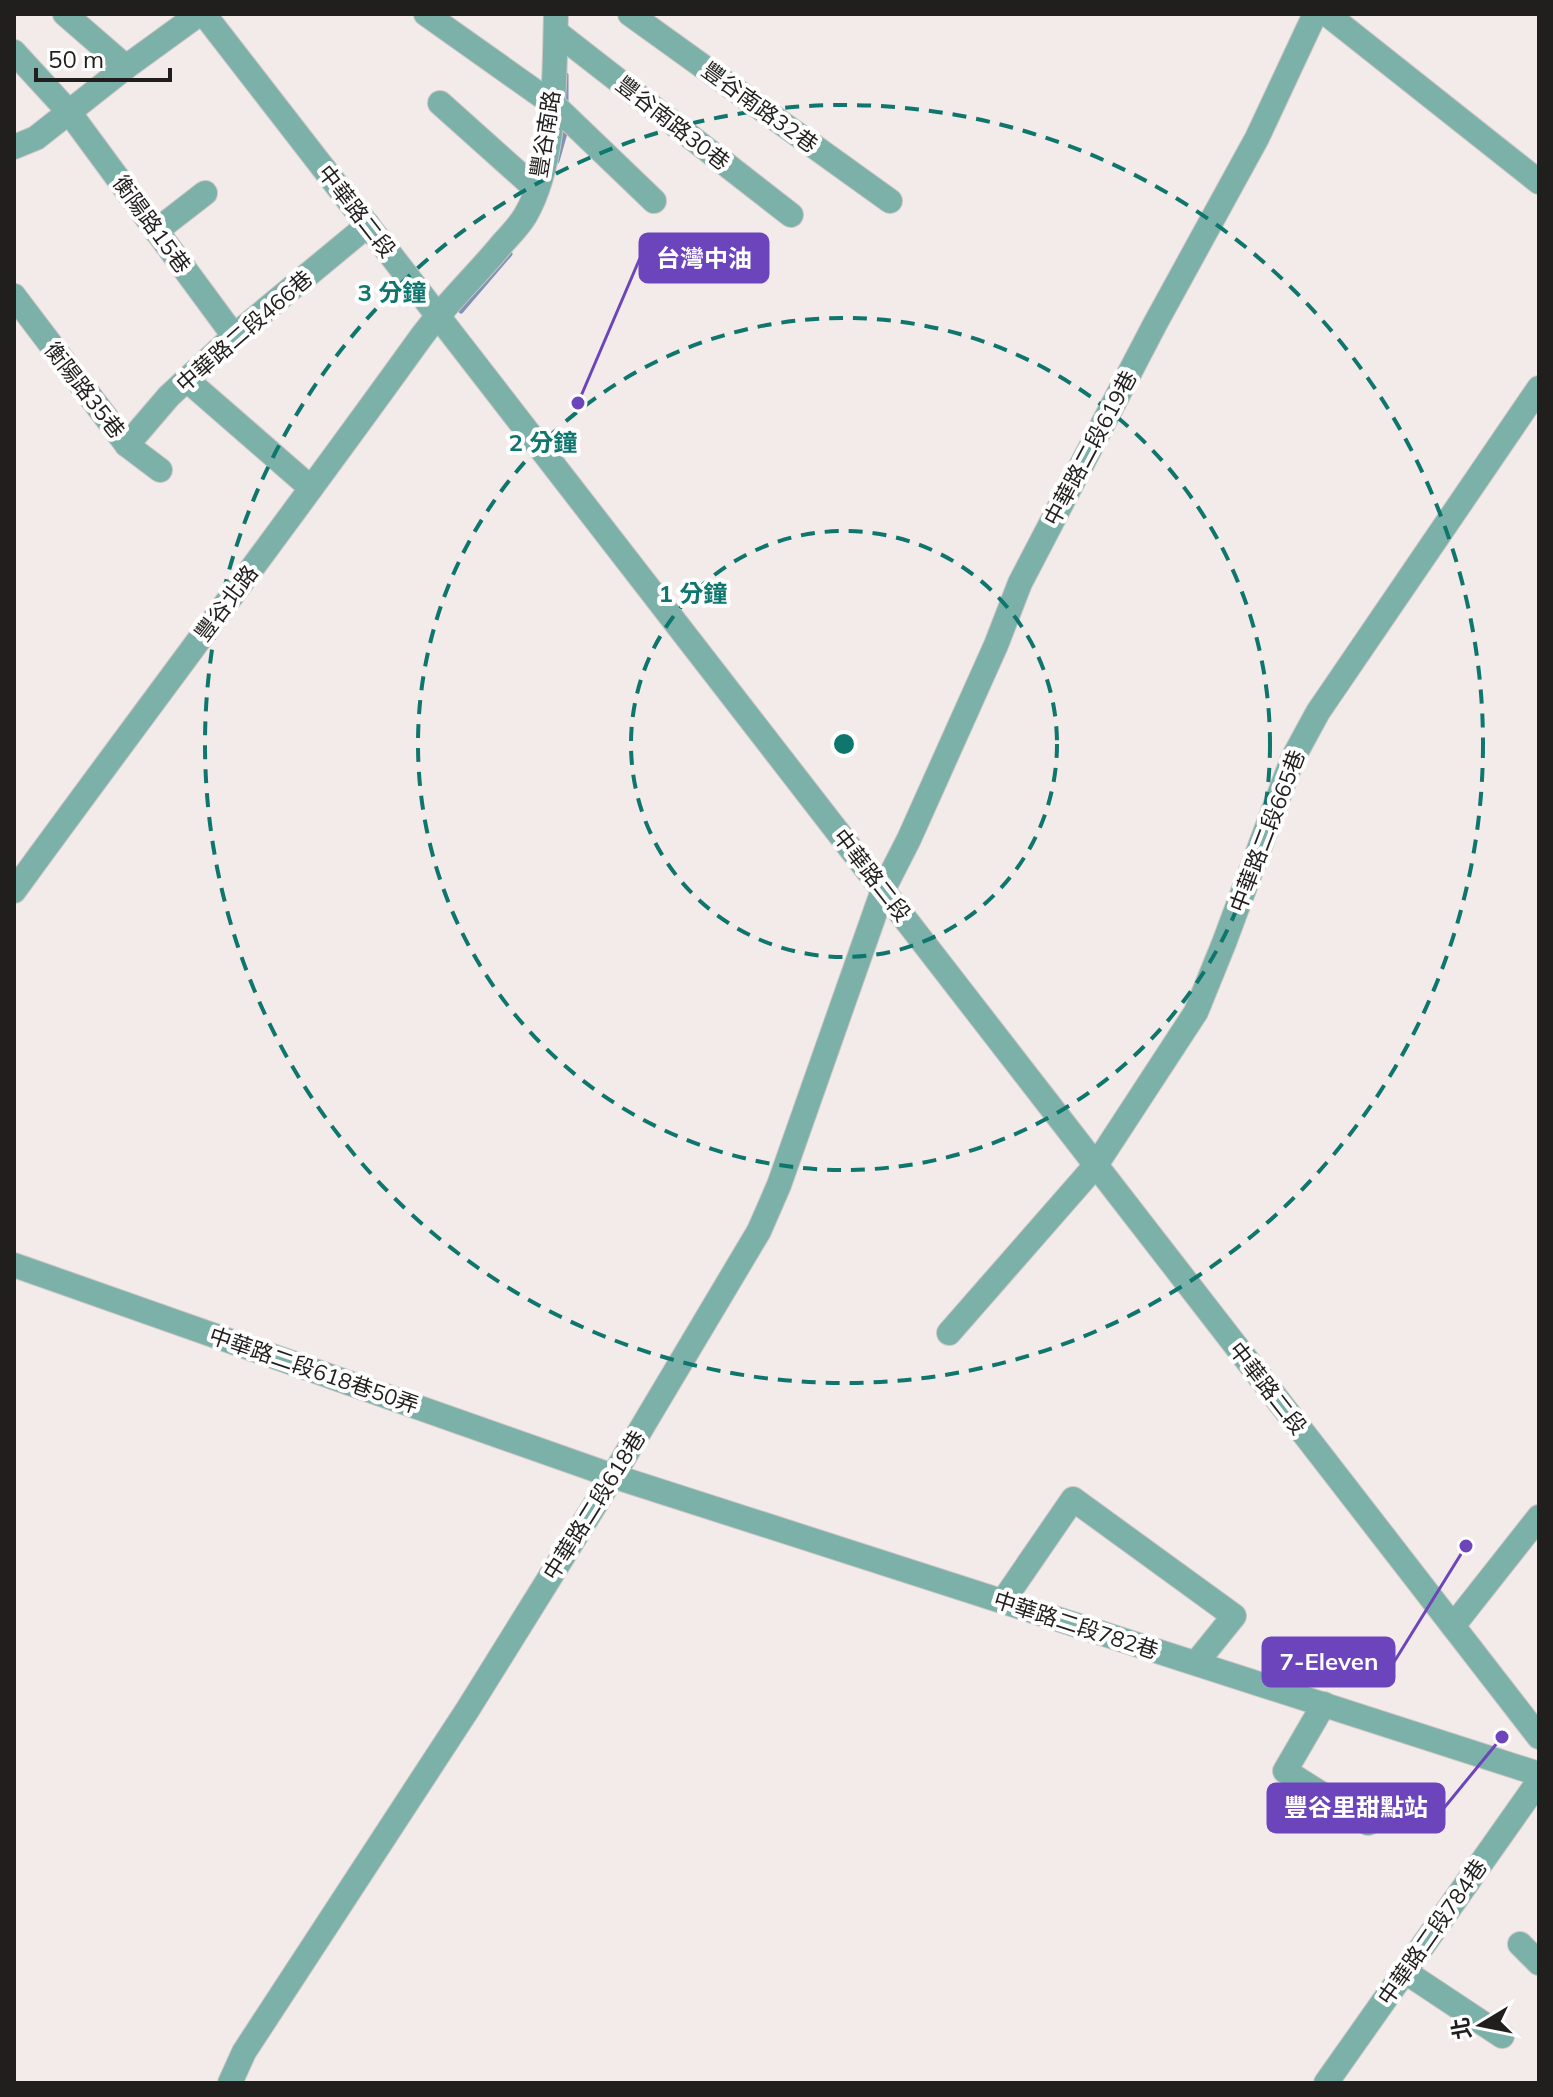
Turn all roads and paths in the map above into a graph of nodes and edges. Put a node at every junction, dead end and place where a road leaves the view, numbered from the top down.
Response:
1 (65, 14) edge
2 (201, 14) edge
3 (426, 14) edge
4 (630, 14) edge
5 (1315, 14) edge
6 (1327, 14) edge
7 (556, 23) edge
8 (14, 52) edge
9 (126, 67) junction
10 (440, 103) dead end
11 (553, 104) junction
12 (69, 112) junction
13 (14, 147) edge
14 (1539, 182) edge
15 (536, 189) junction
16 (205, 193) dead end
17 (654, 201) dead end
18 (890, 201) dead end
19 (791, 215) dead end
20 (368, 225) junction
21 (156, 231) junction
22 (18, 311) edge
23 (437, 314) junction
24 (234, 336) junction
25 (187, 380) junction
26 (1539, 388) edge
27 (127, 445) junction
28 (160, 470) dead end
29 (311, 488) junction
30 (883, 890) junction
31 (14, 891) edge
32 (1096, 1165) junction
33 (14, 1265) edge
34 (949, 1333) dead end
35 (613, 1476) junction
36 (1539, 1517) edge
37 (1003, 1601) junction
38 (1453, 1626) junction
39 (1196, 1663) junction
40 (1324, 1704) junction
41 (1539, 1737) edge
42 (1539, 1774) edge
43 (1539, 1781) edge
44 (1368, 1823) dead end
45 (1520, 1944) dead end
46 (1539, 1963) edge
47 (1404, 1971) junction
48 (1502, 2036) dead end
49 (230, 2083) edge
50 (1326, 2083) edge

1 - 9 street
2 - 9 street
2 - 20 street, 中華路二段
3 - 11 street
4 - 18 street, 豐谷南路32巷
5 - 30 street, 中華路二段619巷
6 - 14 street
7 - 11 street, 豐谷南路
7 - 19 street, 豐谷南路30巷
8 - 12 street, 衡陽路15巷
9 - 12 street
10 - 15 street
11 - 15 street, 豐谷南路
11 - 17 street
12 - 13 street
12 - 21 street, 衡陽路15巷
15 - 23 street, 豐谷南路
16 - 21 street
20 - 23 street, 中華路二段
20 - 24 street, 中華路二段466巷
21 - 24 street, 衡陽路15巷
22 - 27 street, 衡陽路35巷
23 - 29 street, 豐谷北路
23 - 30 street, 中華路二段
24 - 25 street, 中華路二段466巷
25 - 27 street, 中華路二段466巷
25 - 29 street
26 - 32 street, 中華路二段665巷
27 - 28 street, 衡陽路35巷
29 - 31 street, 豐谷北路
30 - 32 street, 中華路二段
30 - 35 street, 中華路二段618巷
32 - 34 street, 中華路二段665巷
32 - 38 street, 中華路二段
33 - 35 street, 中華路二段618巷50弄
35 - 37 street, 中華路二段782巷
35 - 49 street, 中華路二段618巷
36 - 38 street
37 - 39 street, 中華路二段782巷
37 - 39 street
38 - 41 street, 中華路二段
39 - 40 street, 中華路二段782巷
40 - 42 street, 中華路二段782巷
40 - 44 street
43 - 47 street, 中華路二段784巷
45 - 46 street
47 - 48 street
47 - 50 street, 中華路二段784巷

